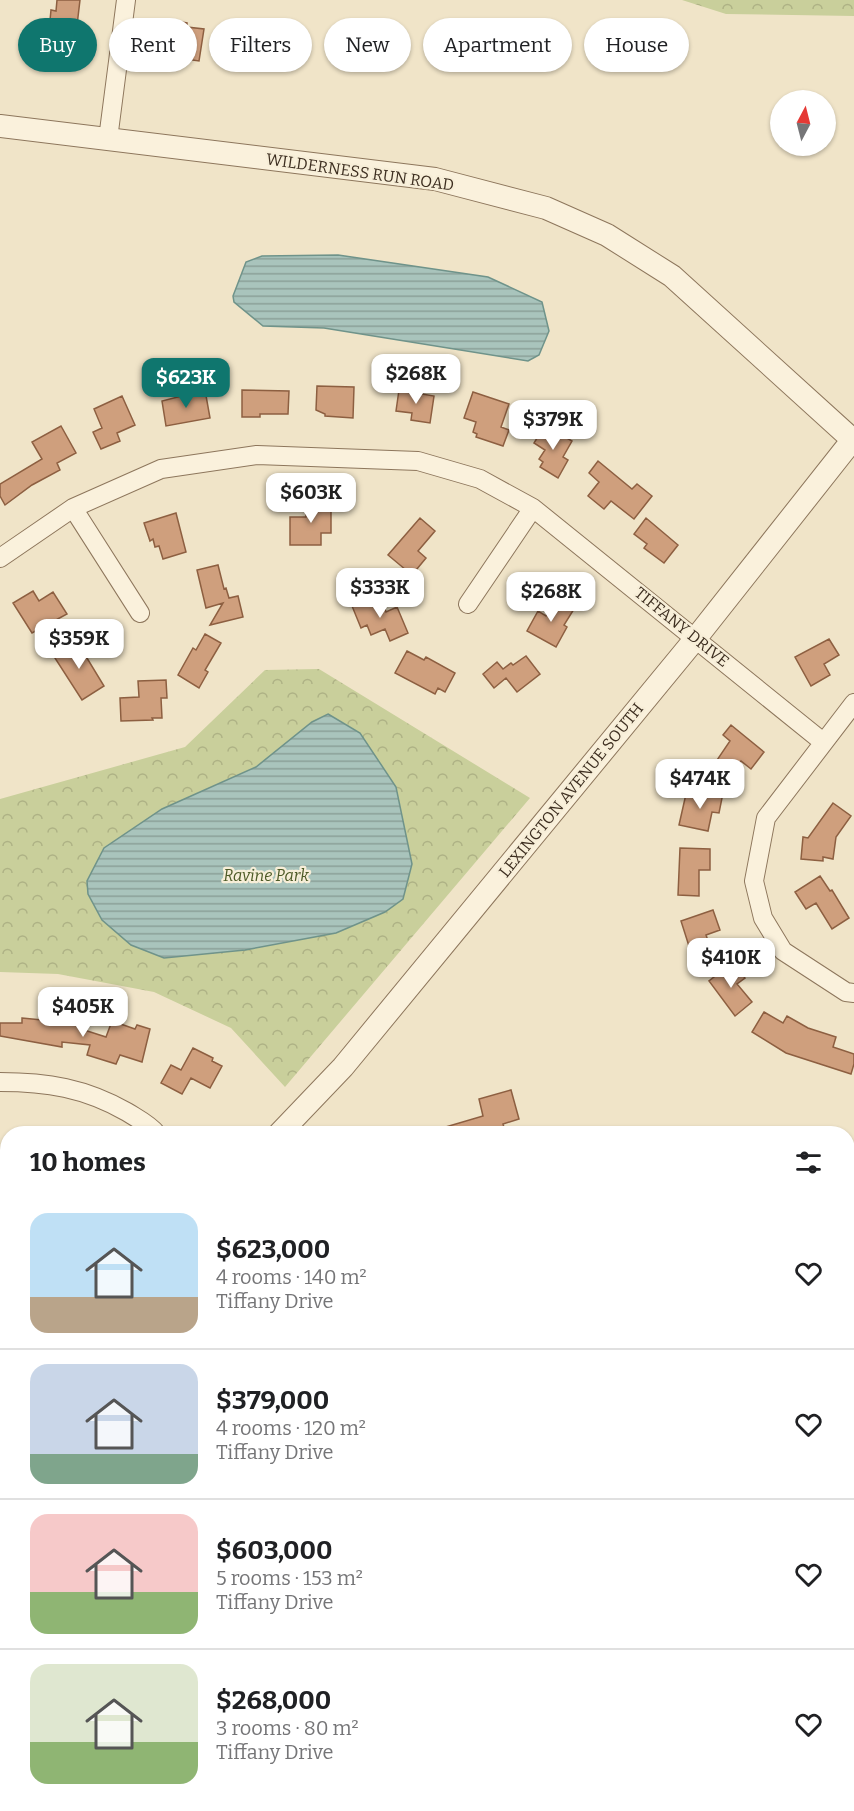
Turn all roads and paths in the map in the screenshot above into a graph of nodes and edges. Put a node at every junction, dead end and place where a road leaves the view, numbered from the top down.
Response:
1 (126, 0) edge
2 (0, 126) edge
3 (108, 139) junction
4 (853, 440) edge
5 (73, 508) junction
6 (533, 508) junction
7 (0, 558) edge
8 (468, 604) dead end
9 (140, 613) dead end
10 (696, 638) junction
11 (854, 703) edge
12 (823, 742) junction
13 (854, 993) edge
14 (0, 1082) edge
15 (149, 1126) edge
16 (287, 1126) edge

1 - 3 street
2 - 3 street, WILDERNESS RUN ROAD
3 - 4 street, WILDERNESS RUN ROAD
4 - 10 street, LEXINGTON AVENUE SOUTH
5 - 6 street, TIFFANY DRIVE
5 - 7 street, TIFFANY DRIVE
5 - 9 street
6 - 8 street
6 - 10 street, TIFFANY DRIVE
10 - 12 street, TIFFANY DRIVE
10 - 16 street, LEXINGTON AVENUE SOUTH
11 - 12 street
12 - 13 street
14 - 15 street

